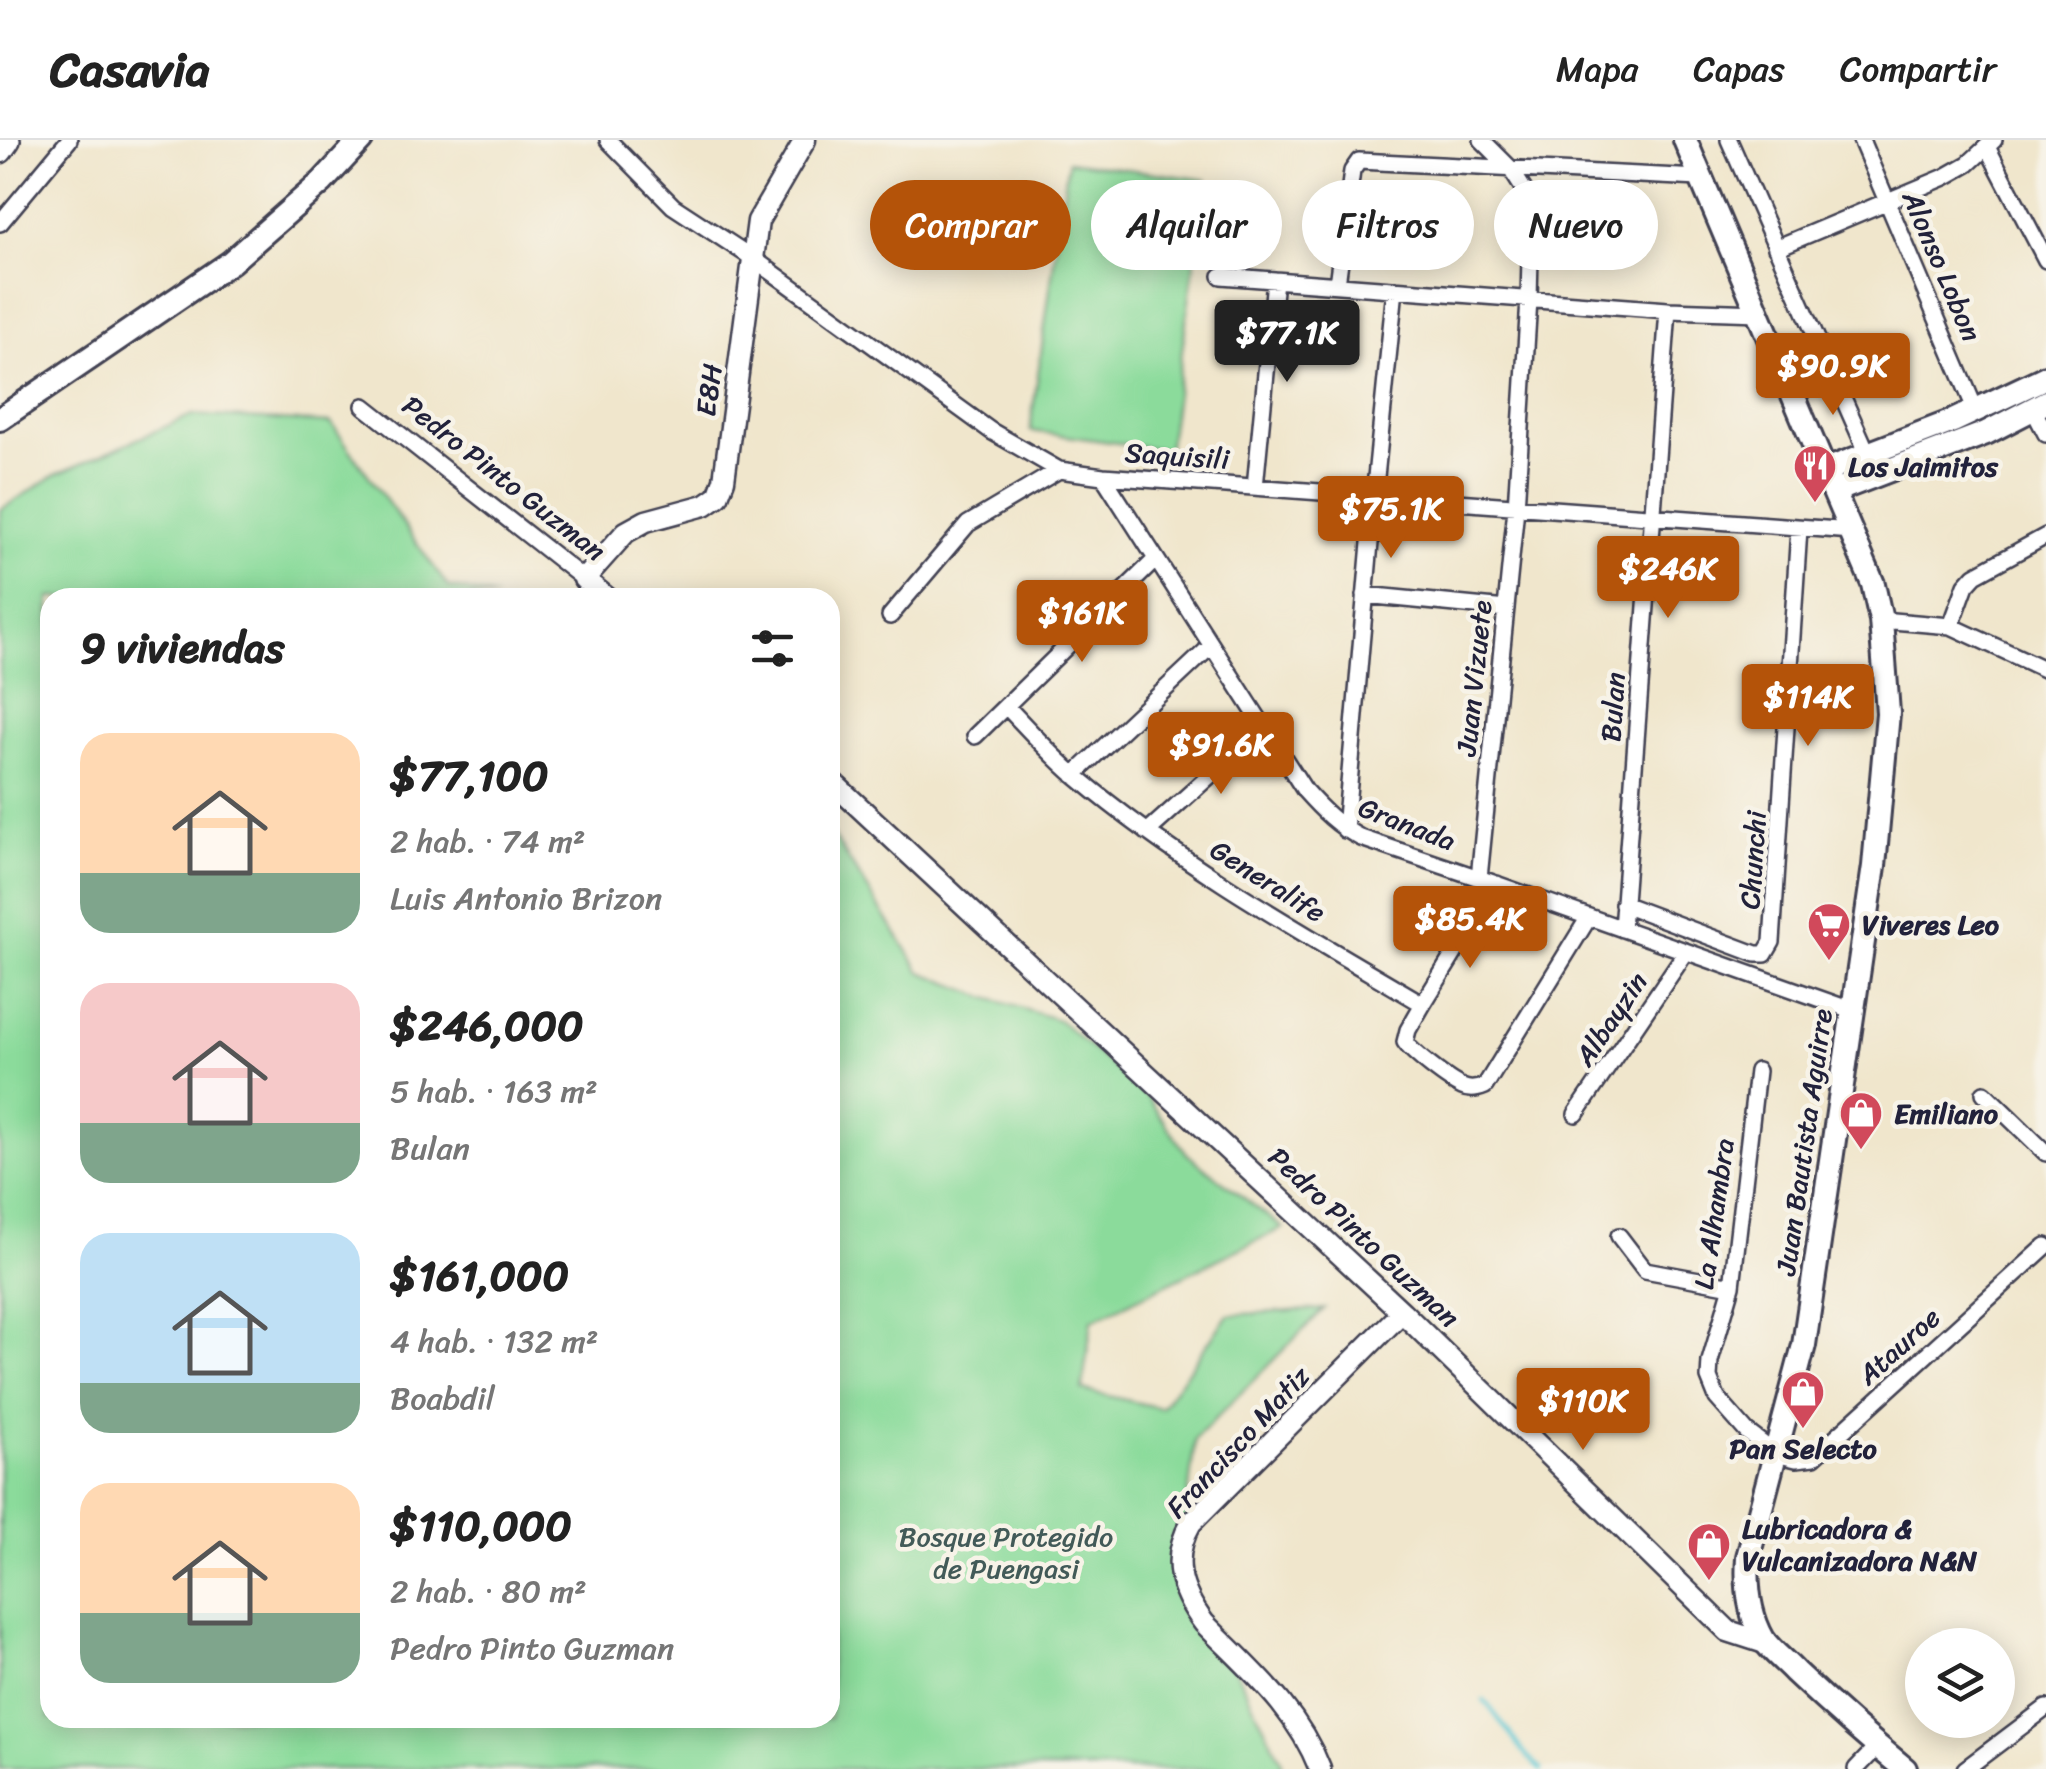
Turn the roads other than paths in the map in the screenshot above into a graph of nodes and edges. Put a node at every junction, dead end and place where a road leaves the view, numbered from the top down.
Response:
1 (7, 140) edge
2 (69, 140) edge
3 (361, 140) edge
4 (608, 140) edge
5 (804, 140) edge
6 (1482, 140) edge
7 (1685, 140) edge
8 (1729, 140) edge
9 (1861, 140) edge
10 (1990, 144) edge
11 (0, 150) edge
12 (1510, 168) junction
13 (1700, 178) junction
14 (1887, 202) junction
15 (0, 222) edge
16 (1776, 248) junction
17 (754, 259) junction
18 (2046, 260) edge
19 (1221, 276) dead end
20 (1275, 280) junction
21 (1337, 284) junction
22 (1395, 289) junction
23 (1529, 300) junction
24 (1668, 310) junction
25 (1760, 313) junction
26 (2046, 377) edge
27 (364, 406) dead end
28 (2040, 406) edge
29 (1976, 411) junction
30 (0, 418) edge
31 (2046, 434) edge
32 (1873, 464) junction
33 (1059, 470) junction
34 (1103, 476) junction
35 (1830, 481) junction
36 (1255, 487) junction
37 (1374, 497) junction
38 (1516, 508) junction
39 (1653, 516) junction
40 (1800, 529) junction
41 (1852, 531) junction
42 (2046, 536) edge
43 (1156, 560) junction
44 (584, 578) junction
45 (595, 588) edge
46 (1365, 596) junction
47 (1506, 609) junction
48 (890, 616) dead end
49 (1881, 620) junction
50 (1950, 626) junction
51 (1211, 646) junction
52 (2046, 670) edge
53 (1007, 707) junction
54 (1264, 728) junction
55 (975, 736) dead end
56 (1074, 775) junction
57 (840, 789) edge
58 (1345, 830) junction
59 (1147, 832) junction
60 (1479, 878) junction
61 (1497, 884) junction
62 (1623, 904) junction
63 (1589, 917) junction
64 (1622, 929) junction
65 (1686, 952) junction
66 (1423, 1004) junction
67 (1854, 1011) junction
68 (1758, 1071) dead end
69 (1984, 1093) dead end
70 (1576, 1114) dead end
71 (2046, 1153) edge
72 (1619, 1236) dead end
73 (2046, 1246) edge
74 (1732, 1286) junction
75 (1402, 1312) junction
76 (1776, 1454) junction
77 (1765, 1643) junction
78 (2046, 1708) edge
79 (1878, 1746) junction
80 (1320, 1769) edge
81 (1856, 1769) edge
82 (1905, 1769) edge
83 (1964, 1769) edge

1 - 11 highway
2 - 15 street
3 - 30 main road
4 - 17 street, Saquisili
5 - 17 street, E8H
6 - 12 street, Juan Vizuete
7 - 13 main road, Juan Bautista Aguirre
8 - 16 street
9 - 14 street, Alonso Lobon
10 - 14 street
10 - 18 street
12 - 13 street
12 - 21 street
12 - 23 street, Juan Vizuete
13 - 25 main road, Juan Bautista Aguirre
14 - 16 street
14 - 29 street, Alonso Lobon
16 - 32 street
17 - 33 street, Saquisili
17 - 44 street, E8H
19 - 20 street
20 - 21 street
20 - 36 street
21 - 22 street
22 - 23 street
22 - 37 street
23 - 24 street
23 - 38 street, Juan Vizuete
24 - 25 street
24 - 39 street, Bulan
25 - 35 main road, Juan Bautista Aguirre
26 - 29 main road
27 - 44 street, Pedro Pinto Guzman
28 - 31 street
28 - 32 main road
29 - 32 main road
32 - 35 main road
33 - 34 street, Saquisili
33 - 48 street
34 - 36 street, Saquisili
34 - 43 street, Granada
35 - 41 main road, Juan Bautista Aguirre
36 - 37 street, Saquisili
37 - 38 street, Saquisili
37 - 46 street
38 - 39 street, Saquisili
38 - 47 street, Juan Vizuete
39 - 40 street, Saquisili
39 - 62 street, Bulan
40 - 41 street, Saquisili
40 - 62 street, Chunchi
41 - 49 main road, Juan Bautista Aguirre
42 - 50 street
43 - 51 street, Granada
43 - 53 street
44 - 45 street, Pedro Pinto Guzman
46 - 47 street
46 - 58 street
47 - 60 street, Juan Vizuete
49 - 50 street
49 - 67 main road, Juan Bautista Aguirre
50 - 52 street
51 - 54 street, Granada
51 - 56 street
53 - 55 street
53 - 56 street, Generalife
54 - 58 street, Granada
54 - 59 street
56 - 59 street, Generalife
57 - 75 street, Pedro Pinto Guzman
58 - 60 street, Granada
59 - 66 street, Generalife
60 - 61 street, Granada
61 - 63 street, Granada
61 - 66 street
62 - 64 street, Bulan
63 - 64 street, Granada
63 - 66 street
64 - 65 street, Granada
65 - 67 street, Granada
65 - 70 street, Albayzin
67 - 76 main road, Juan Bautista Aguirre
68 - 74 street, La Alhambra
69 - 71 street
72 - 74 street
73 - 76 street, Atauroe
74 - 76 street, La Alhambra
75 - 77 street, Pedro Pinto Guzman
75 - 80 street, Francisco Matiz
76 - 77 main road, Juan Bautista Aguirre
77 - 79 main road, Pedro Pinto Guzman
78 - 83 street
79 - 81 street
79 - 82 main road, Pedro Pinto Guzman

